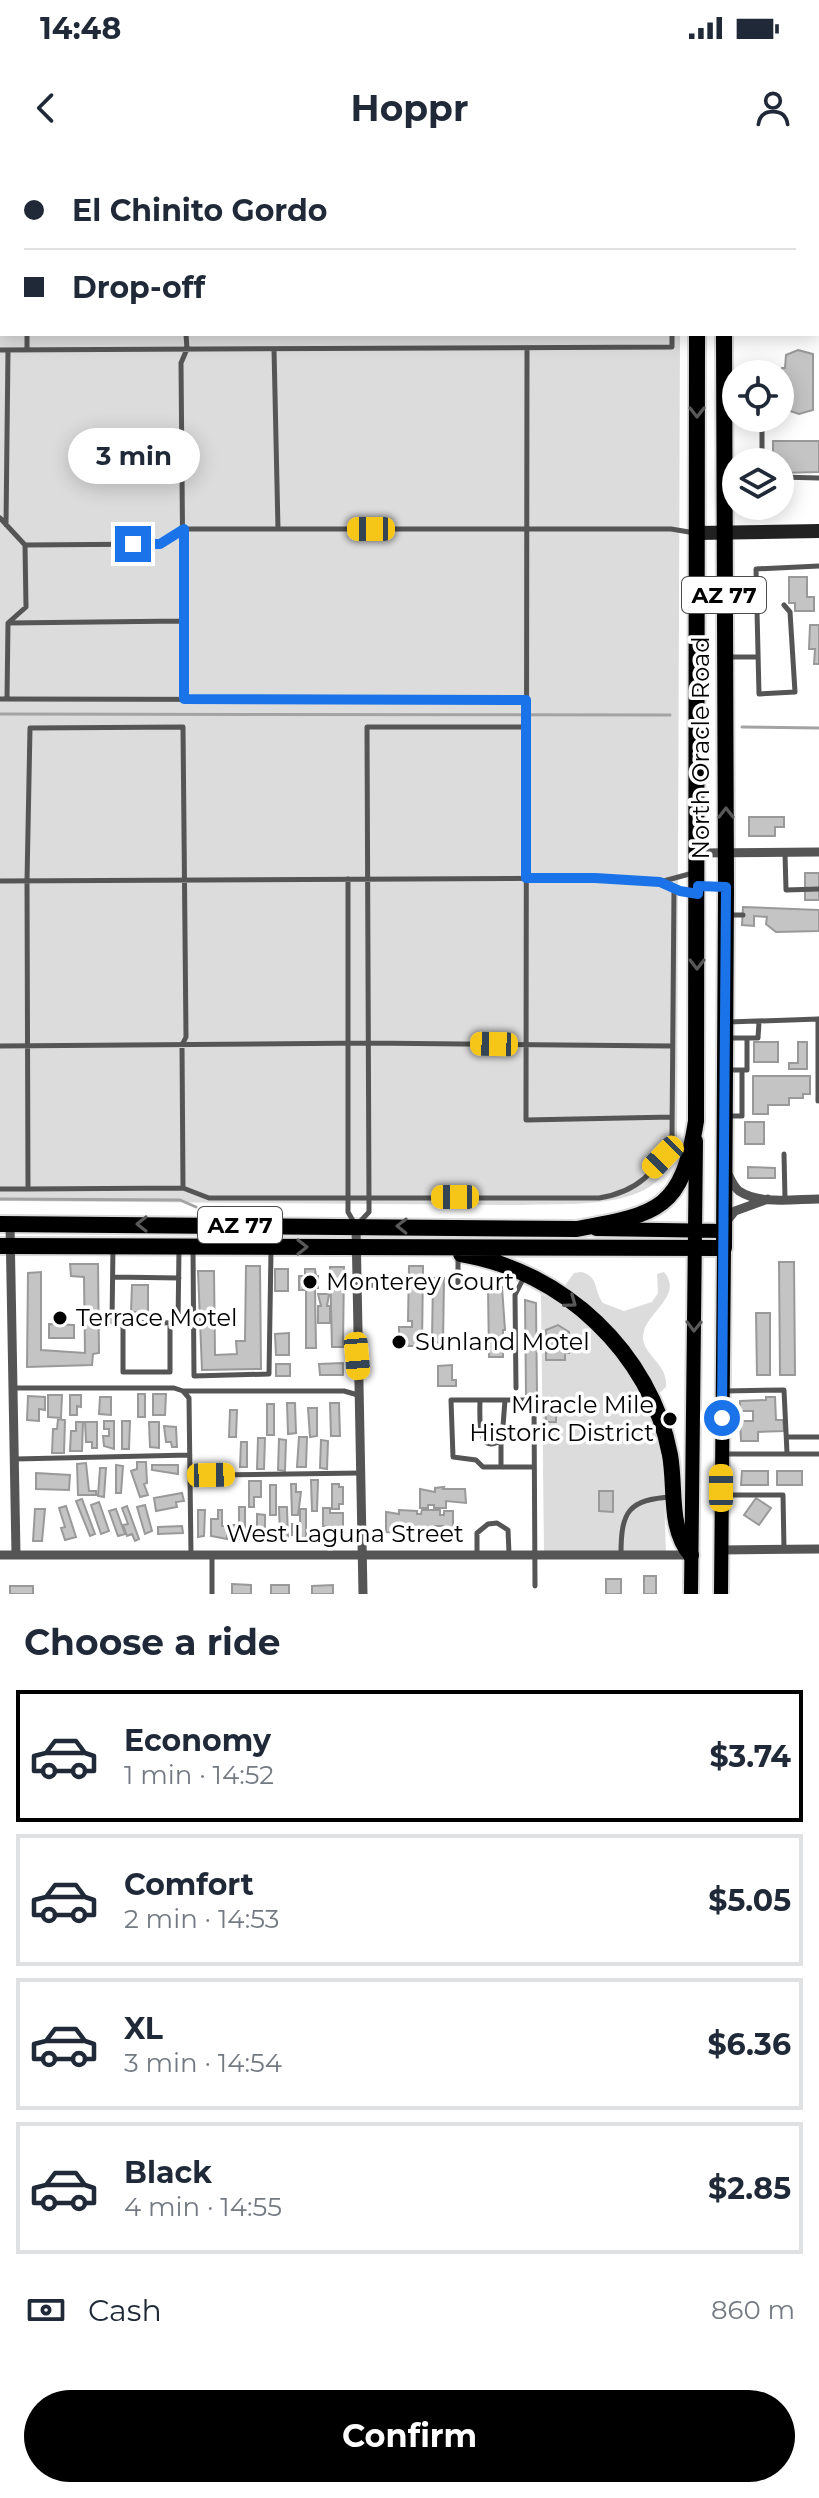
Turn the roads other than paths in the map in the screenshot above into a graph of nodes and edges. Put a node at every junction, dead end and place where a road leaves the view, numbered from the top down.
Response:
1 (27, 336) edge
2 (186, 336) edge
3 (672, 336) edge
4 (697, 336) edge
5 (724, 336) edge
6 (527, 348) junction
7 (187, 349) junction
8 (274, 349) junction
9 (0, 350) edge
10 (8, 350) junction
11 (27, 350) junction
12 (762, 432) dead end
13 (762, 448) edge
14 (794, 477) edge
15 (819, 478) edge
16 (0, 518) edge
17 (6, 525) junction
18 (184, 529) junction
19 (278, 529) junction
20 (526, 529) junction
21 (819, 531) edge
22 (697, 533) junction
23 (723, 533) junction
24 (25, 545) junction
25 (819, 566) edge
26 (784, 605) dead end
27 (184, 621) junction
28 (8, 623) junction
29 (725, 657) junction
30 (758, 657) junction
31 (4, 699) edge
32 (184, 699) junction
33 (526, 700) junction
34 (526, 727) junction
35 (785, 852) junction
36 (819, 852) edge
37 (698, 853) junction
38 (726, 853) junction
39 (526, 878) junction
40 (348, 879) junction
41 (368, 879) junction
42 (186, 880) junction
43 (0, 881) edge
44 (27, 881) junction
45 (660, 882) junction
46 (698, 884) junction
47 (726, 887) junction
48 (674, 888) junction
49 (819, 889) edge
50 (818, 1019) edge
51 (759, 1022) junction
52 (725, 1030) junction
53 (747, 1038) junction
54 (348, 1043) junction
55 (368, 1043) junction
56 (526, 1044) junction
57 (182, 1045) junction
58 (0, 1046) edge
59 (27, 1046) junction
60 (672, 1046) junction
61 (725, 1070) junction
62 (742, 1070) junction
63 (818, 1101) edge
64 (724, 1116) junction
65 (672, 1117) junction
66 (696, 1121) junction
67 (784, 1154) dead end
68 (724, 1163) junction
69 (183, 1188) junction
70 (0, 1189) edge
71 (28, 1189) junction
72 (369, 1196) junction
73 (348, 1197) junction
74 (768, 1199) junction
75 (785, 1199) junction
76 (819, 1199) edge
77 (5, 1224) edge
78 (356, 1226) junction
79 (577, 1229) junction
80 (724, 1235) junction
81 (695, 1239) junction
82 (5, 1246) edge
83 (113, 1246) junction
84 (186, 1247) junction
85 (271, 1247) junction
86 (356, 1247) junction
87 (420, 1247) junction
88 (458, 1254) junction
89 (525, 1274) junction
90 (113, 1277) junction
91 (179, 1278) junction
92 (458, 1283) dead end
93 (382, 1285) dead end
94 (357, 1286) junction
95 (123, 1322) junction
96 (170, 1323) junction
97 (13, 1388) junction
98 (516, 1388) dead end
99 (183, 1391) junction
100 (722, 1391) junction
101 (361, 1397) junction
102 (480, 1400) junction
103 (505, 1400) junction
104 (787, 1437) junction
105 (819, 1437) edge
106 (501, 1440) junction
107 (787, 1453) junction
108 (721, 1454) junction
109 (819, 1454) edge
110 (190, 1455) junction
111 (15, 1459) junction
112 (501, 1467) junction
113 (534, 1467) junction
114 (362, 1473) junction
115 (211, 1475) dead end
116 (721, 1495) junction
117 (674, 1497) junction
118 (784, 1549) junction
119 (819, 1549) edge
120 (721, 1550) junction
121 (477, 1553) junction
122 (509, 1553) junction
123 (535, 1553) junction
124 (363, 1554) junction
125 (621, 1554) junction
126 (0, 1555) edge
127 (16, 1555) junction
128 (191, 1555) junction
129 (212, 1555) junction
130 (691, 1555) junction
131 (535, 1586) dead end
132 (212, 1594) edge
133 (363, 1594) edge
134 (691, 1594) edge
135 (721, 1594) edge

1 - 11 lane
2 - 7 lane
3 - 6 lane
4 -> 22 highway, North Oracle Road / AZ 77
5 - 23 highway, North Oracle Road / AZ 77
6 - 8 lane
6 - 20 lane
7 - 8 lane
7 - 11 lane
7 - 18 lane
8 - 19 lane
9 - 10 lane
10 - 11 lane
10 - 17 lane
12 - 13 lane
14 - 15 lane
16 - 17 lane
17 - 24 lane
18 - 19 lane
18 - 24 lane
18 - 27 lane
19 - 20 lane
20 - 22 lane
20 - 33 lane
21 - 23 main road
22 - 23 main road
22 - 37 highway, North Oracle Road / AZ 77
23 - 29 highway, North Oracle Road / AZ 77
24 - 28 lane
25 - 30 lane
26 - 30 lane
27 - 28 lane
27 - 32 lane
28 - 31 lane
29 - 30 lane
38 -> 29 highway, North Oracle Road / AZ 77
31 - 32 lane
32 - 33 lane
33 - 34 lane
34 - 39 lane
34 - 41 lane
35 - 36 street
35 - 38 street
35 - 49 lane
37 - 38 street
37 - 46 highway, North Oracle Road / AZ 77
38 - 47 highway, North Oracle Road / AZ 77
39 - 41 lane
39 - 45 lane
39 - 56 lane
40 - 41 lane
40 - 42 lane
40 - 54 lane
41 - 55 lane
42 - 44 lane
42 - 44 lane
42 - 57 lane
43 - 44 lane
44 - 59 lane
45 - 46 lane
45 - 48 lane
46 - 47 lane
46 - 48 lane
46 -> 66 highway, North Oracle Road / AZ 77
47 - 52 highway, North Oracle Road / AZ 77
48 - 60 lane
50 - 51 lane
50 - 63 lane
51 - 52 lane
51 - 53 lane
52 - 53 lane
52 - 61 highway, North Oracle Road / AZ 77
53 - 62 lane
54 - 55 lane
54 - 57 lane
54 - 73 lane
55 - 56 lane
55 - 72 lane
56 - 60 lane
56 - 65 lane
57 - 59 lane
57 - 69 lane
58 - 59 lane
59 - 71 lane
60 - 65 lane
61 - 62 lane
61 - 64 highway, North Oracle Road / AZ 77
62 - 64 lane
64 - 68 highway, North Oracle Road / AZ 77
65 - 72 lane
66 - 79 highway, AZ 77
66 - 81 main road, North Oracle Road
67 - 75 lane
68 - 74 street
68 - 80 highway, North Oracle Road / AZ 77
69 - 71 lane
69 - 73 lane
70 - 71 lane
72 - 73 lane
72 - 78 lane
73 - 78 lane
74 - 75 street
74 - 80 street
75 - 76 street
78 -> 77 highway, AZ 77
77 - 82 street
79 -> 78 highway, AZ 77
78 - 86 street
79 - 81 main road, AZ 77
80 - 81 highway, AZ 77
80 - 100 main road, North Oracle Road
81 - 87 highway, AZ 77
81 -> 130 main road, North Oracle Road
82 - 83 highway, AZ 77
82 - 97 street
83 - 84 highway, AZ 77
83 - 90 lane
84 - 85 highway, AZ 77
84 - 85 lane
84 - 91 lane
85 -> 86 highway, AZ 77
86 - 87 highway, AZ 77
86 - 94 street
87 - 88 highway
88 - 89 highway
88 - 92 lane
89 - 98 lane
89 -> 117 highway
90 - 91 lane
90 - 95 lane
91 - 96 lane
93 - 94 lane
94 - 101 street
95 - 96 lane
95 - 96 lane
97 - 99 lane
97 - 111 street
99 - 101 lane
99 - 110 lane
100 - 104 lane
100 - 108 main road, North Oracle Road
101 - 114 street
102 - 103 lane
102 - 106 lane
102 - 112 lane
103 - 106 lane
103 - 113 lane
104 - 105 lane
104 - 107 lane
106 - 112 lane
107 - 108 lane
107 - 109 lane
108 - 116 main road, North Oracle Road
110 - 111 lane
110 - 128 lane
111 - 127 street
112 - 113 lane
113 - 123 lane
114 - 115 lane
114 - 124 street
116 - 118 lane
116 - 120 main road, North Oracle Road
117 - 125 lane
117 - 130 highway
118 - 119 street
118 - 120 street
120 - 135 main road, North Oracle Road
121 - 122 street, West Laguna Street
121 - 122 lane
121 - 124 street, West Laguna Street
122 - 123 street, West Laguna Street
123 - 125 street, West Laguna Street
123 - 131 lane
124 - 129 street, West Laguna Street
124 - 133 street
125 - 130 street, West Laguna Street
126 - 127 street, West Laguna Street
127 - 128 street, West Laguna Street
128 - 129 street, West Laguna Street
129 - 132 lane
130 - 134 main road, North Oracle Road

